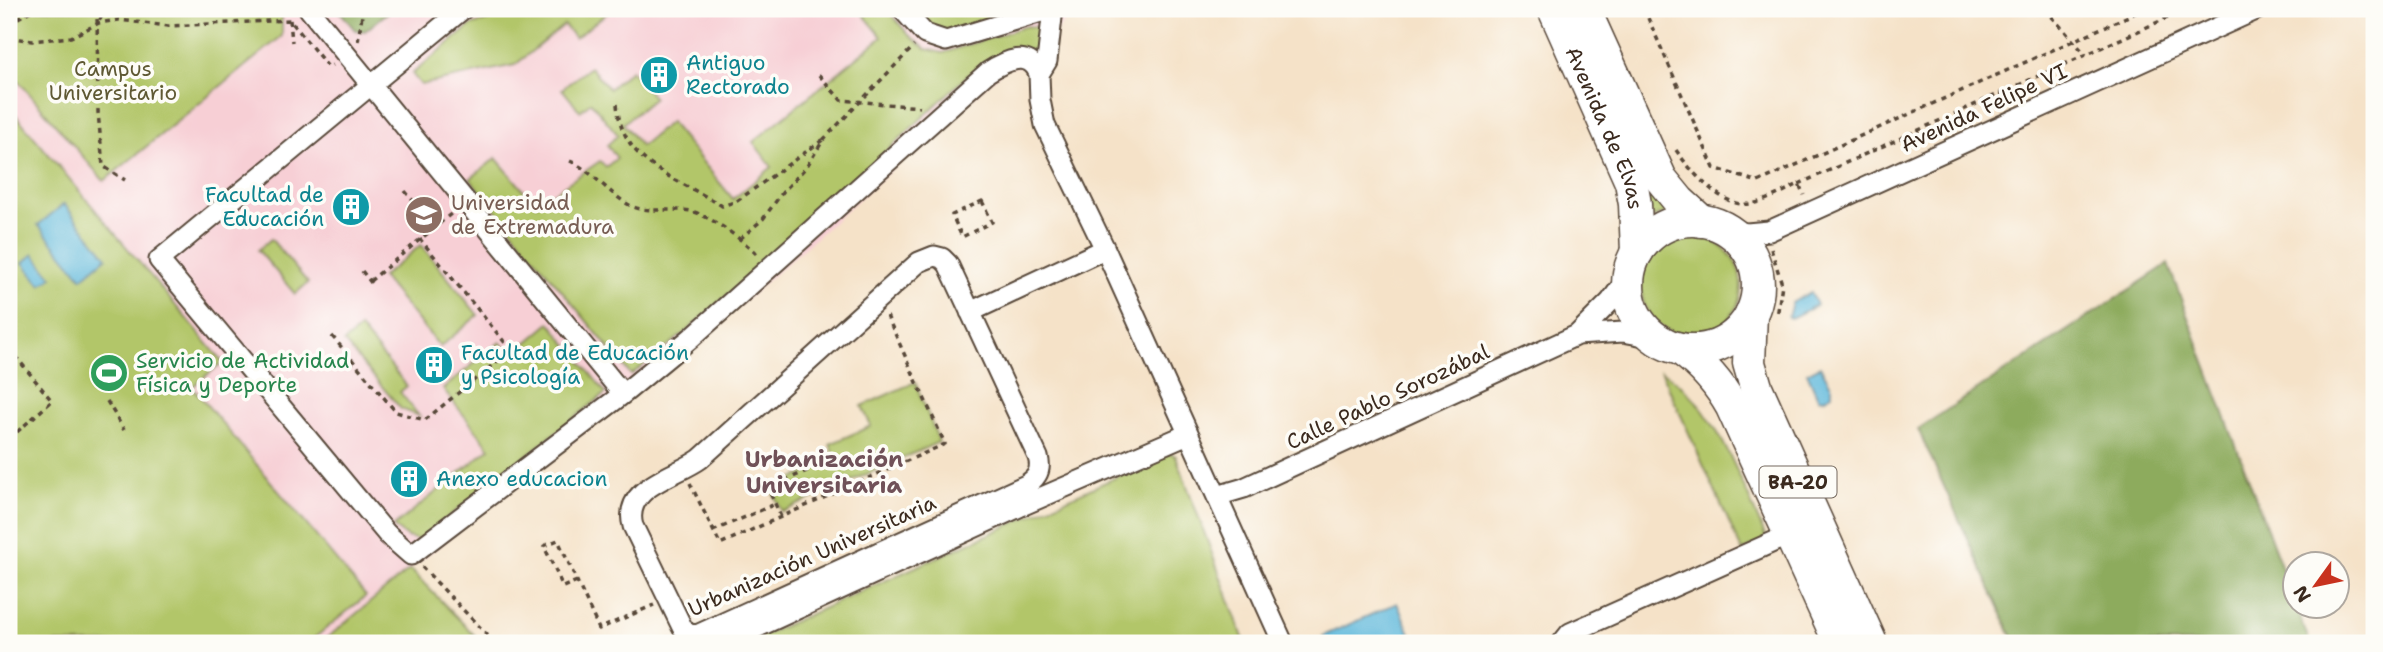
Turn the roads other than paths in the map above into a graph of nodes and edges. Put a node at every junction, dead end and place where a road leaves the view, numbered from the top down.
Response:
1 (309, 9) edge
2 (463, 9) edge
3 (902, 9) edge
4 (1052, 9) edge
5 (1554, 9) edge
6 (1584, 9) edge
7 (2258, 9) edge
8 (1040, 75) junction
9 (372, 85) junction
10 (1714, 225) junction
11 (1105, 249) junction
12 (1633, 264) junction
13 (970, 312) junction
14 (1751, 314) junction
15 (1577, 335) junction
16 (1669, 344) junction
17 (623, 394) junction
18 (1188, 434) junction
19 (1217, 496) junction
20 (1791, 534) junction
21 (1566, 638) edge
22 (723, 643) edge
23 (1283, 643) edge
24 (1840, 643) edge
25 (1871, 643) edge

1 - 9 street
2 - 9 street
3 - 4 street
4 - 8 street
5 - 12 highway, Avenida de Elvas
6 - 10 highway, Avenida de Elvas
7 - 10 street, Avenida Felipe VI
8 - 11 street
8 - 17 street
9 - 17 street
9 - 17 street
10 - 12 highway
10 - 14 highway
11 - 13 street
11 - 18 street
12 - 15 street, Calle Pablo Sorozábal
12 - 16 highway
13 - 13 street, Urbanización Universitaria
14 - 16 highway
14 - 25 highway, BA-20
15 - 16 street, Calle Pablo Sorozábal
15 - 19 street, Calle Pablo Sorozábal
16 - 20 highway, BA-20
18 - 19 street
18 - 22 street
19 - 23 street
20 - 21 street
20 - 24 highway, BA-20

